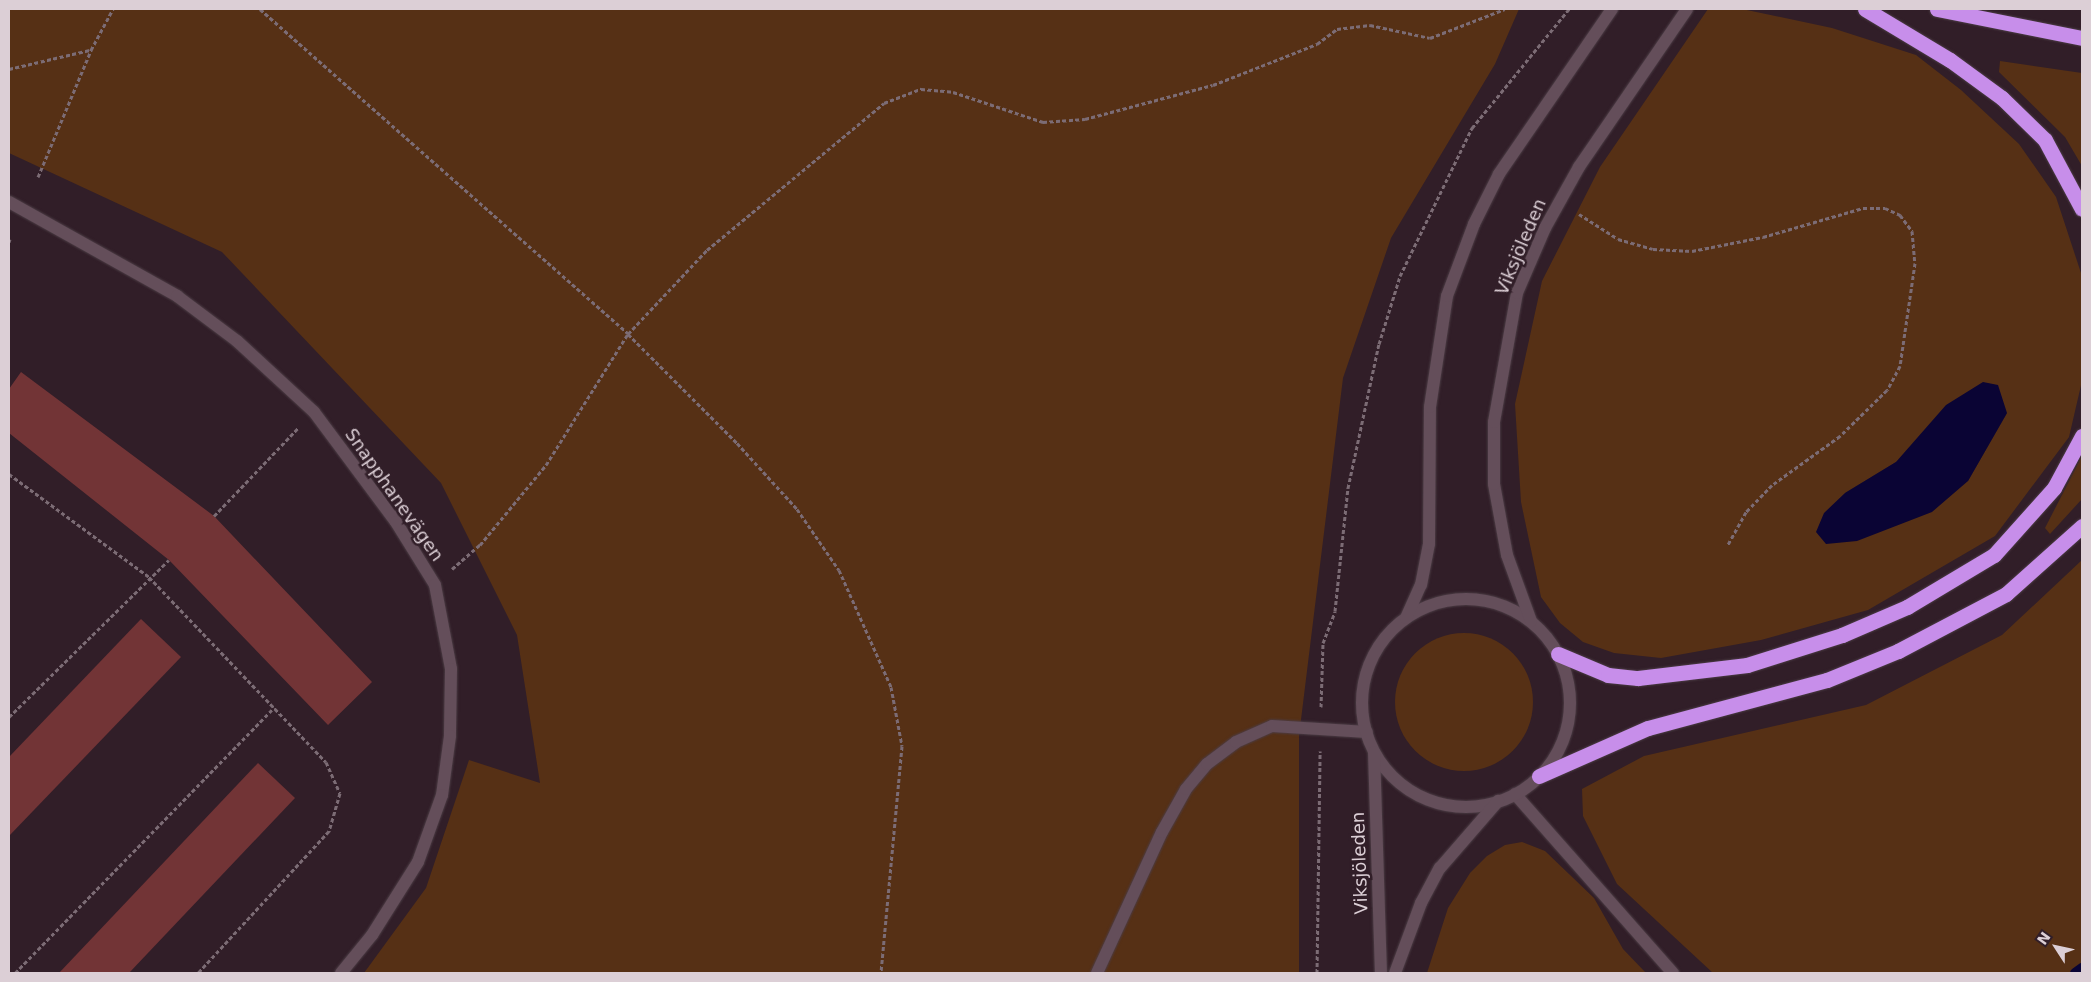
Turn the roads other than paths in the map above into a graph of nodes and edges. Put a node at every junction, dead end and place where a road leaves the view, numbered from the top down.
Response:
1 (1612, 9) edge
2 (1687, 9) edge
3 (1865, 9) edge
4 (1937, 9) edge
5 (2082, 38) edge
6 (9, 202) edge
7 (2082, 210) edge
8 (2082, 436) edge
9 (2082, 526) edge
10 (1406, 618) junction
11 (1530, 621) junction
12 (1558, 654) junction
13 (1367, 732) junction
14 (1374, 752) junction
15 (1539, 776) junction
16 (1515, 794) junction
17 (1498, 801) junction
18 (341, 973) edge
19 (1097, 973) edge
20 (1381, 973) edge
21 (1394, 973) edge
22 (1673, 973) edge

1 - 10 main road
2 - 11 main road, Viksjöleden
3 - 7 highway
4 - 5 highway
6 - 18 main road, Snapphanevägen
8 - 12 highway
9 - 15 highway
10 - 11 main road
10 - 13 main road
11 - 12 main road
12 - 15 main road
13 - 14 main road
13 - 19 main road
14 - 17 main road
14 - 20 main road, Viksjöleden
15 - 16 main road
16 - 17 main road
16 - 22 main road
17 - 21 main road

